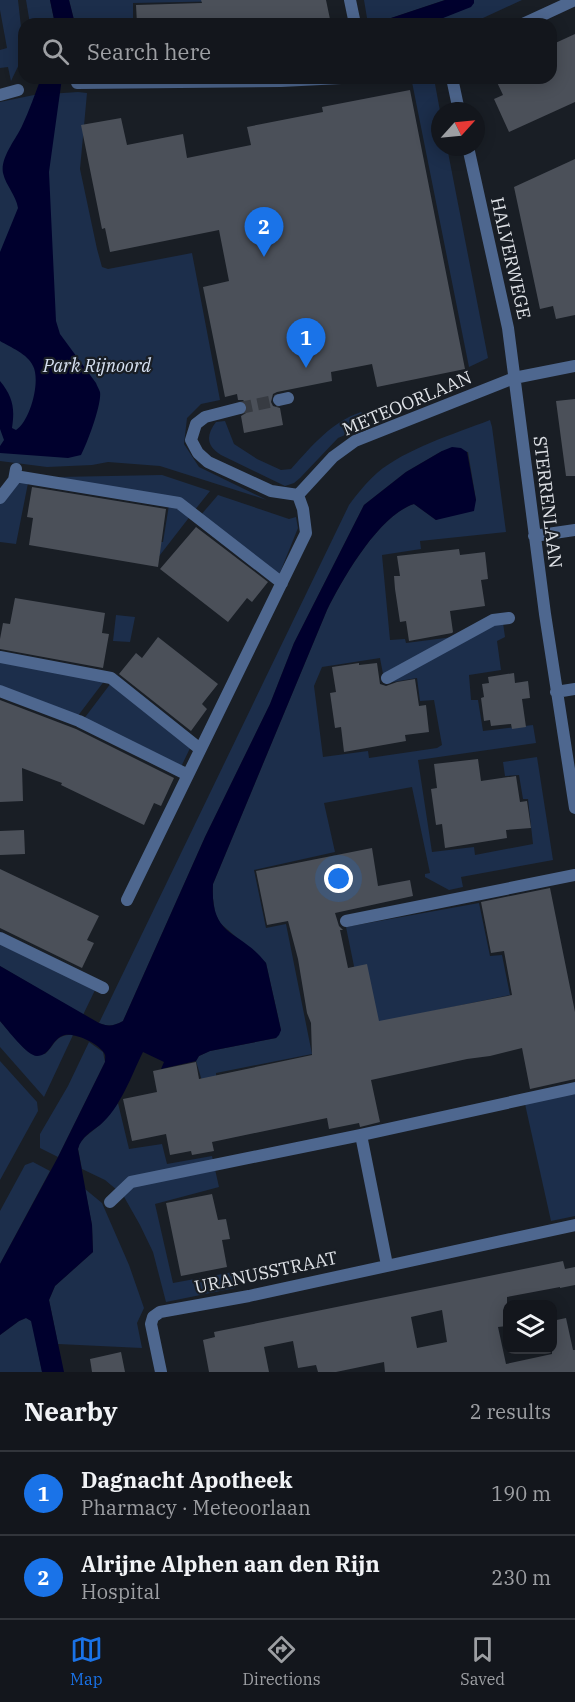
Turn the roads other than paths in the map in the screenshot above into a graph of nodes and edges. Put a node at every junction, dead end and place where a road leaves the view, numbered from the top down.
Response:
1 (350, 0) edge
2 (575, 0) edge
3 (354, 18) edge
4 (536, 18) edge
5 (453, 84) edge
6 (18, 90) dead end
7 (0, 95) edge
8 (457, 102) edge
9 (470, 156) edge
10 (575, 366) edge
11 (514, 378) junction
12 (240, 408) tunnel mouth
13 (298, 495) junction
14 (0, 498) edge
15 (575, 530) edge
16 (534, 536) junction
17 (282, 583) junction
18 (509, 618) dead end
19 (0, 657) edge
20 (387, 678) dead end
21 (575, 689) edge
22 (0, 691) edge
23 (556, 692) junction
24 (200, 749) junction
25 (188, 775) junction
26 (575, 808) edge
27 (575, 875) edge
28 (127, 900) dead end
29 (346, 921) dead end
30 (0, 938) edge
31 (103, 988) dead end
32 (575, 1088) edge
33 (361, 1135) junction
34 (110, 1202) dead end
35 (575, 1225) edge
36 (387, 1265) junction
37 (161, 1372) edge

1 - 3 street
2 - 4 street
5 - 8 street
6 - 7 street
9 - 11 street, HALVERWEGE
10 - 11 street, METEOORLAAN
11 - 13 street, METEOORLAAN
11 - 16 street, STERRENLAAN
12 - 13 street
13 - 17 street
14 - 17 street
15 - 16 street
16 - 23 street, STERRENLAAN
17 - 24 street
18 - 20 street
19 - 24 street
21 - 23 street
22 - 25 street
23 - 26 street, STERRENLAAN
24 - 25 street
25 - 28 street
27 - 29 street
30 - 31 street
32 - 33 street
33 - 34 street
33 - 36 street
35 - 36 street, URANUSSTRAAT
36 - 37 street, URANUSSTRAAT

